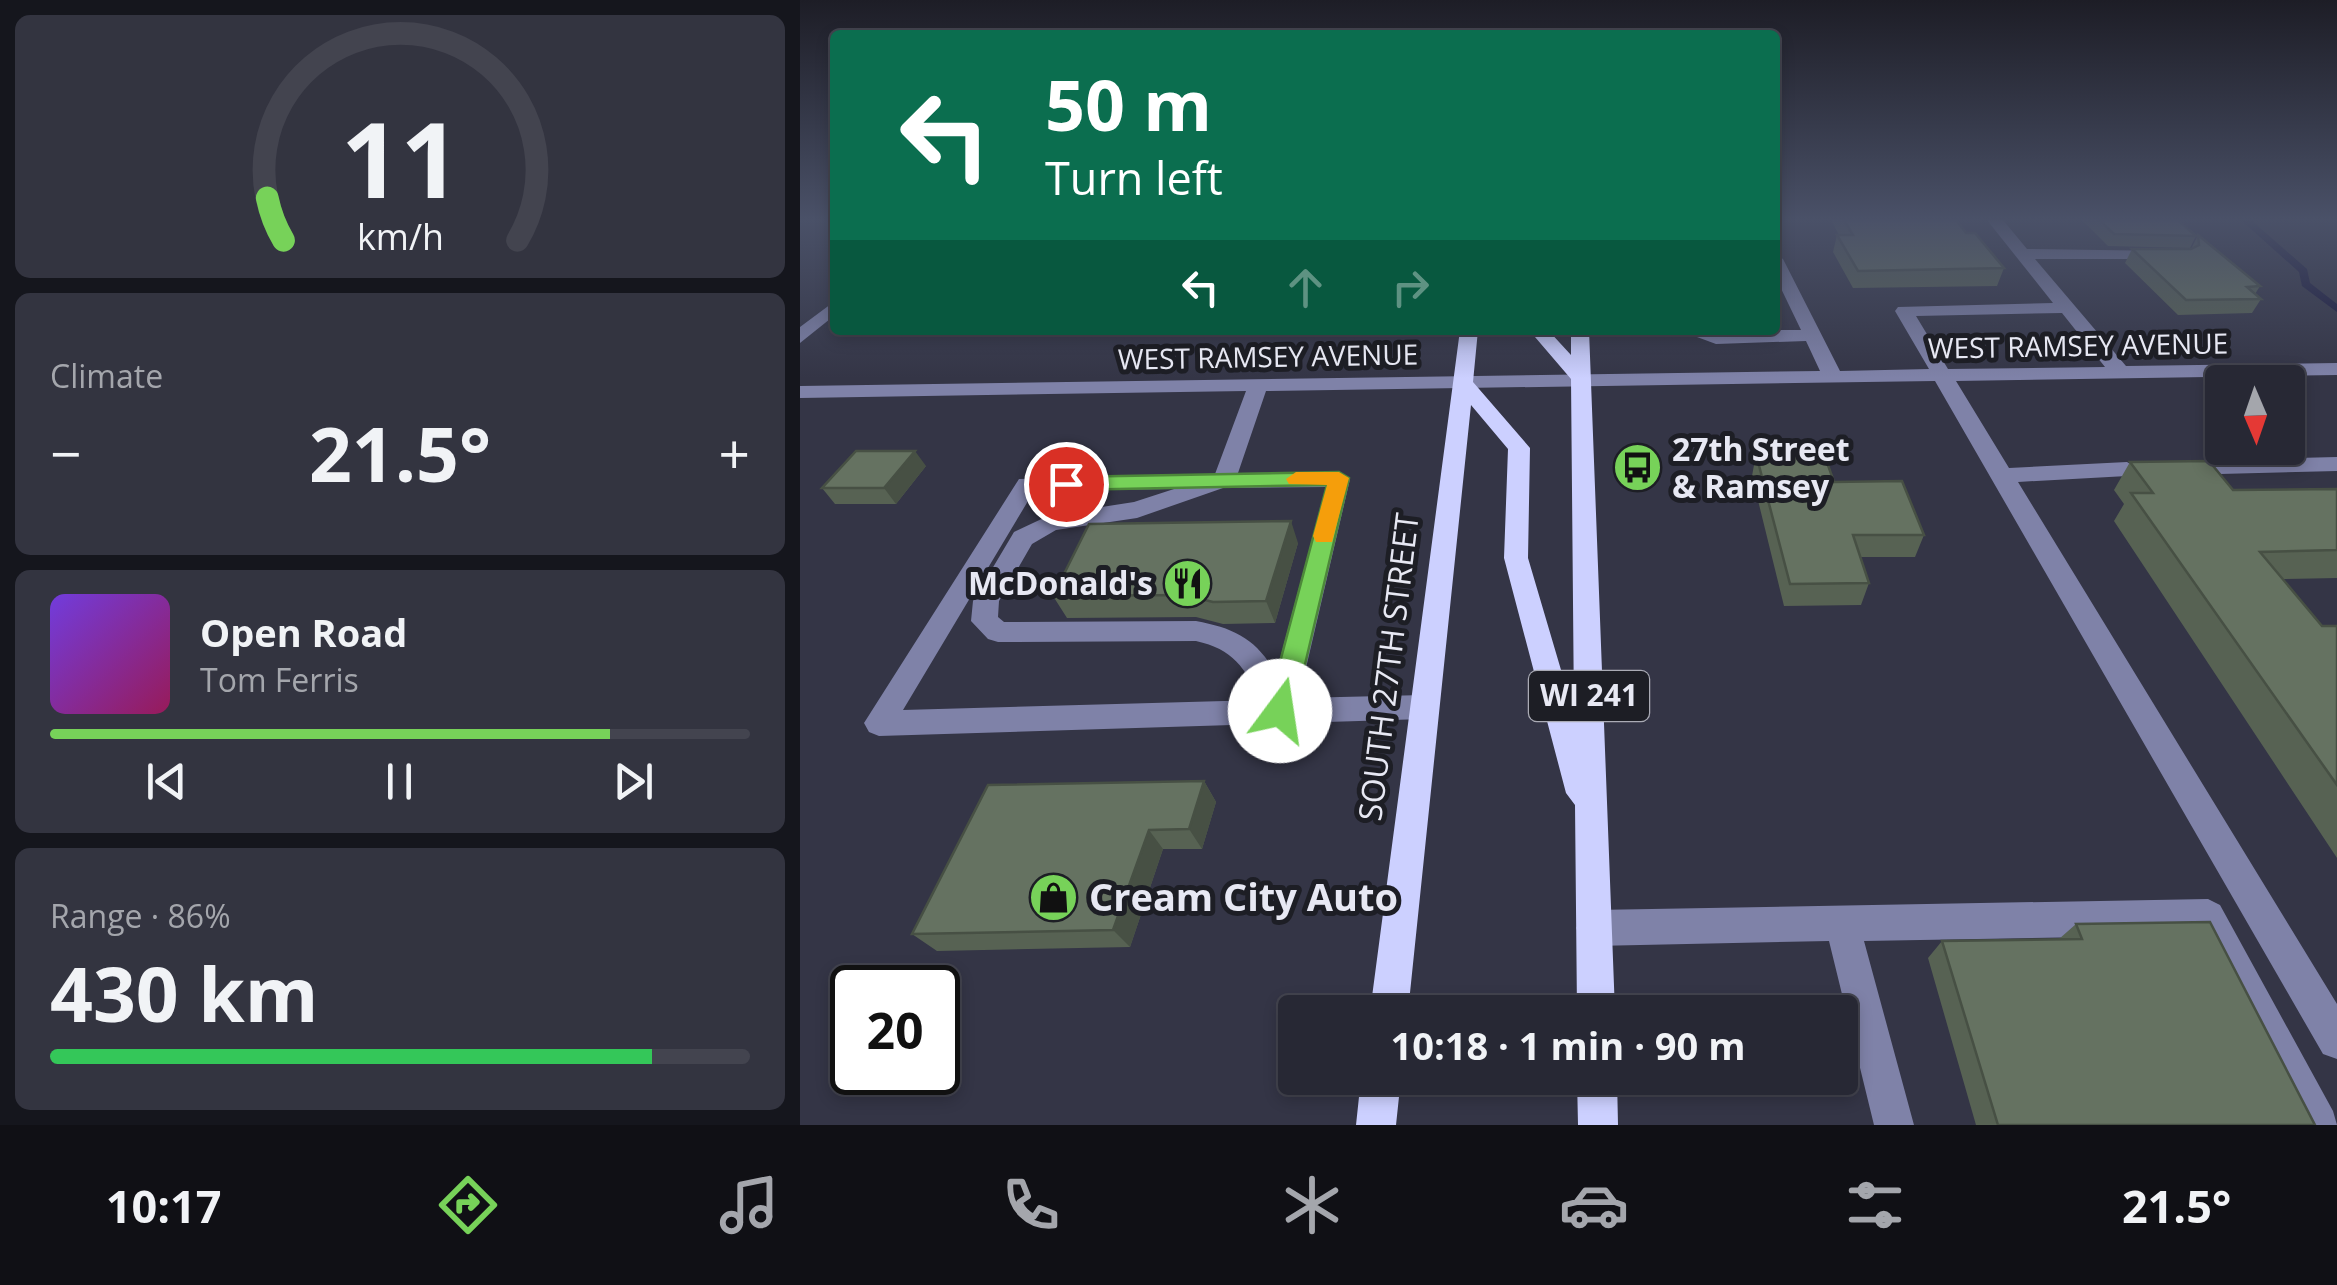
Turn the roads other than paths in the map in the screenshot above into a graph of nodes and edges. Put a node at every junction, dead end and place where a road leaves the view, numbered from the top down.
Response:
1 (1782, 272) edge
2 (2036, 272) edge
3 (2066, 308) junction
4 (830, 310) edge
5 (1468, 335) edge
6 (1542, 335) edge
7 (1580, 335) edge
8 (1705, 335) edge
9 (1813, 335) junction
10 (800, 337) edge
11 (2328, 370) edge
12 (2121, 373) junction
13 (1942, 376) junction
14 (1833, 377) junction
15 (1583, 380) junction
16 (1462, 382) junction
17 (1258, 385) junction
18 (2337, 386) edge
19 (800, 392) edge
20 (2337, 464) edge
21 (2164, 468) edge
22 (2126, 470) dead end
23 (2001, 476) junction
24 (1224, 480) junction
25 (1424, 707) junction
26 (1280, 711) junction
27 (1592, 827) junction
28 (1842, 923) junction
29 (1594, 928) junction
30 (1391, 995) edge
31 (1596, 995) edge
32 (2337, 1040) edge
33 (1380, 1095) edge
34 (1597, 1095) edge
35 (1376, 1125) edge
36 (1598, 1125) edge
37 (1894, 1125) edge
38 (2319, 1125) edge

1 - 9 street
2 - 3 street
3 - 12 street
3 - 13 street
4 - 10 street
5 - 16 main road, SOUTH 27TH STREET
6 - 15 main road
7 - 15 main road, WI 241
8 - 9 street
9 - 14 street
11 - 12 street, WEST RAMSEY AVENUE
11 - 18 street
12 - 13 street, WEST RAMSEY AVENUE
13 - 14 street, WEST RAMSEY AVENUE
13 - 23 street
14 - 15 street, WEST RAMSEY AVENUE
15 - 16 street, WEST RAMSEY AVENUE
15 - 27 main road, WI 241
16 - 17 street, WEST RAMSEY AVENUE
16 - 25 main road, SOUTH 27TH STREET
16 - 27 main road
17 - 19 street, WEST RAMSEY AVENUE
17 - 24 street
20 - 21 street
22 - 23 street
23 - 32 street
24 - 26 street
24 - 26 street
24 - 26 street
25 - 26 street
25 - 30 main road, SOUTH 27TH STREET
27 - 29 main road, WI 241
28 - 29 street
28 - 37 street
28 - 38 street
29 - 31 main road, WI 241
33 - 35 main road
34 - 36 main road

